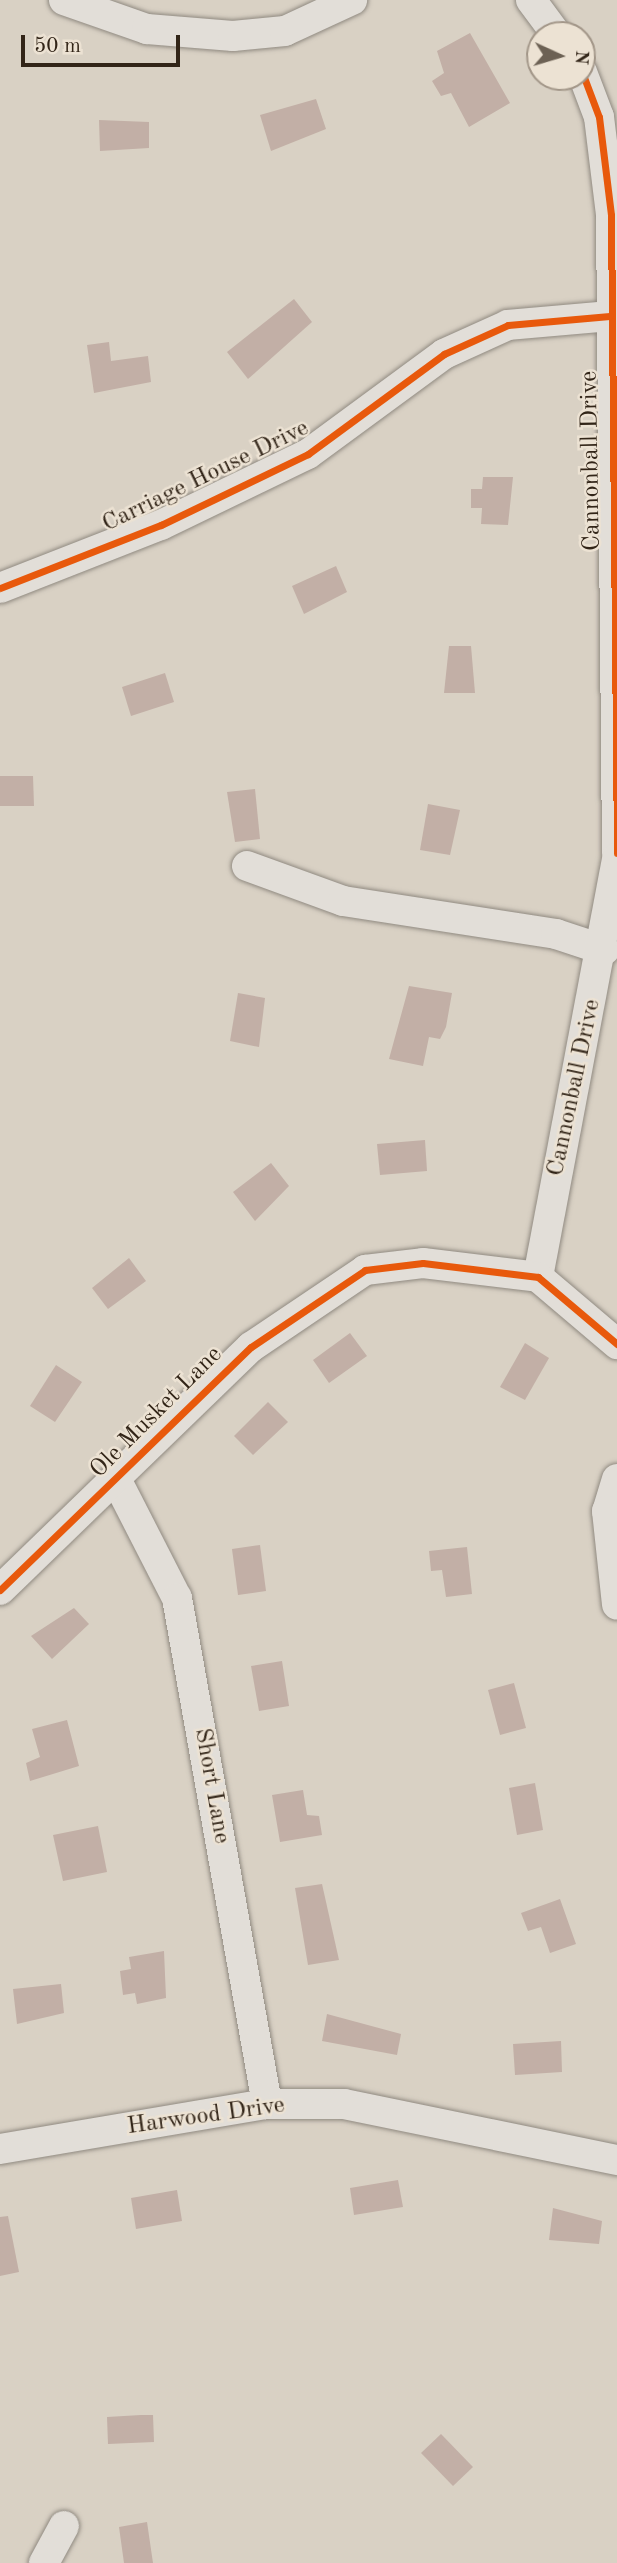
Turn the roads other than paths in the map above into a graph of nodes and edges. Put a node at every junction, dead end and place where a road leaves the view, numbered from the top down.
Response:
1 (64, 0) edge
2 (352, 0) edge
3 (531, 0) edge
4 (547, 21) edge
5 (588, 91) edge
6 (610, 316) junction
7 (0, 588) edge
8 (617, 855) edge
9 (247, 866) dead end
10 (614, 918) edge
11 (604, 950) junction
12 (538, 1277) junction
13 (617, 1344) edge
14 (617, 1479) edge
15 (117, 1481) junction
16 (0, 1590) edge
17 (617, 1604) edge
18 (267, 2104) junction
19 (0, 2149) edge
20 (617, 2160) edge
21 (64, 2526) dead end
22 (44, 2563) edge

1 - 2 street
3 - 4 street
5 - 6 street, Cannonball Drive
6 - 7 street, Carriage House Drive
6 - 8 street, Cannonball Drive
8 - 10 street, Cannonball Drive
9 - 11 street
10 - 11 street, Cannonball Drive
11 - 12 street, Cannonball Drive
12 - 13 street
12 - 15 street, Ole Musket Lane
14 - 17 street
15 - 16 street, Ole Musket Lane
15 - 18 street, Short Lane
18 - 19 street, Harwood Drive
18 - 20 street, Harwood Drive
21 - 22 street

